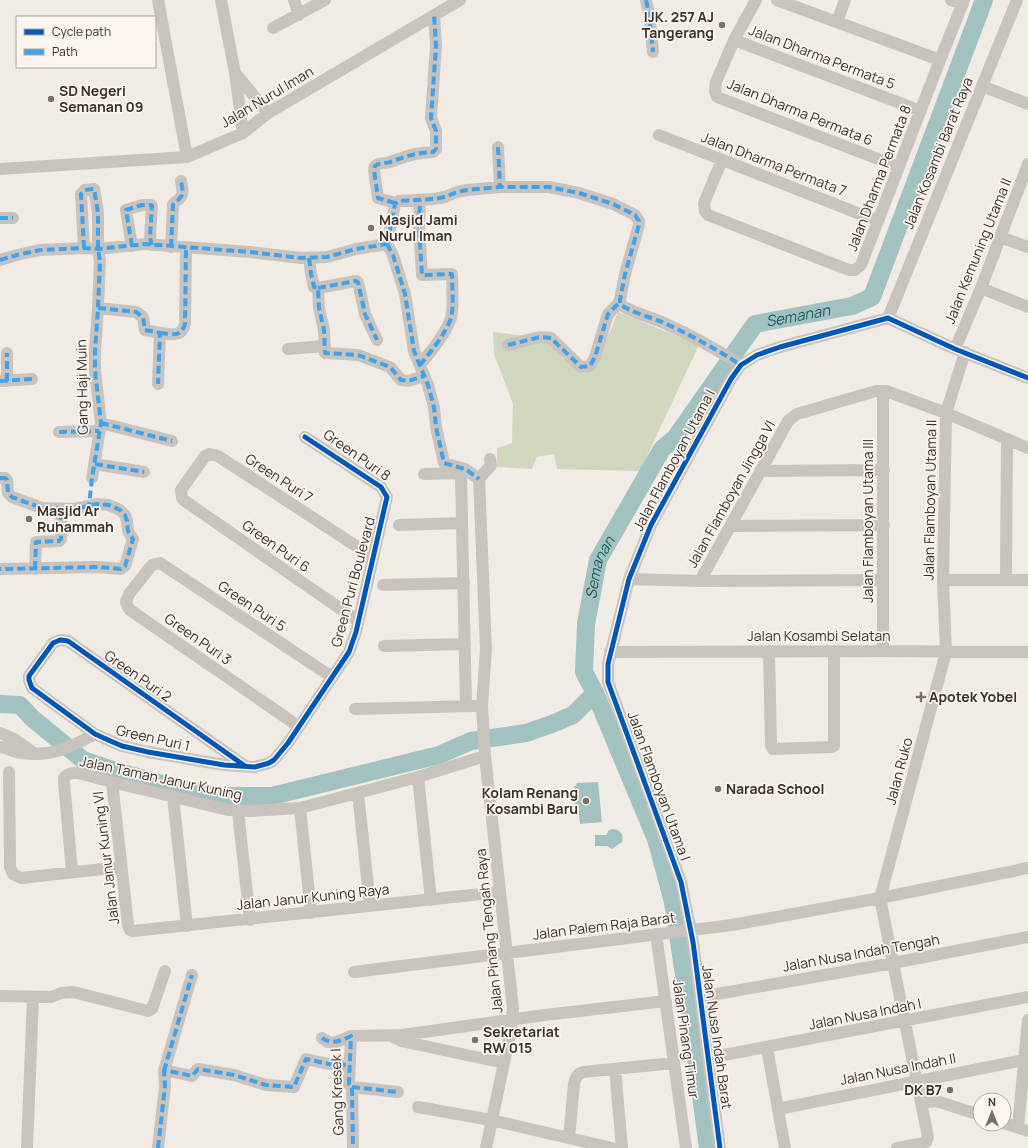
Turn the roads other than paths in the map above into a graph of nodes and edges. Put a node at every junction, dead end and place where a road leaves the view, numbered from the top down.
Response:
1 (158, 0) edge
2 (221, 0) edge
3 (294, 0) edge
4 (325, 0) edge
5 (460, 0) edge
6 (646, 0) edge
7 (756, 0) edge
8 (777, 0) edge
9 (845, 0) edge
10 (1017, 0) edge
11 (960, 1) edge
12 (299, 15) junction
13 (434, 16) junction
14 (837, 22) junction
15 (273, 28) dead end
16 (734, 40) junction
17 (653, 52) dead end
18 (940, 60) junction
19 (236, 73) junction
20 (982, 86) junction
21 (1028, 104) edge
22 (921, 111) junction
23 (268, 113) junction
24 (243, 133) junction
25 (659, 135) dead end
26 (498, 146) dead end
27 (187, 157) junction
28 (722, 160) junction
29 (1028, 164) edge
30 (899, 167) junction
31 (0, 169) edge
32 (182, 181) dead end
33 (1024, 185) edge
34 (500, 187) junction
35 (420, 200) junction
36 (395, 203) junction
37 (0, 218) edge
38 (13, 218) dead end
39 (878, 221) junction
40 (1000, 237) junction
41 (386, 244) junction
42 (152, 245) junction
43 (132, 246) junction
44 (170, 247) junction
45 (1028, 247) edge
46 (84, 248) junction
47 (186, 248) junction
48 (98, 249) junction
49 (309, 258) junction
50 (0, 260) edge
51 (318, 288) junction
52 (981, 288) junction
53 (620, 302) junction
54 (1028, 307) edge
55 (98, 308) junction
56 (888, 318) junction
57 (160, 333) junction
58 (377, 340) dead end
59 (508, 345) dead end
60 (324, 346) junction
61 (288, 349) dead end
62 (960, 351) junction
63 (7, 353) dead end
64 (739, 364) junction
65 (422, 370) junction
66 (1028, 378) edge
67 (32, 379) dead end
68 (3, 381) edge
69 (158, 384) dead end
70 (883, 391) junction
71 (946, 413) junction
72 (100, 427) junction
73 (59, 432) dead end
74 (305, 437) dead end
75 (1007, 440) junction
76 (172, 441) dead end
77 (1028, 448) edge
78 (490, 459) dead end
79 (95, 464) junction
80 (884, 470) junction
81 (144, 472) dead end
82 (760, 472) junction
83 (424, 474) dead end
84 (0, 478) edge
85 (92, 478) dead end
86 (479, 479) junction
87 (180, 494) joint
88 (386, 501) joint
89 (61, 509) junction
90 (462, 523) junction
91 (399, 525) dead end
92 (884, 525) junction
93 (731, 526) junction
94 (373, 557) junction
95 (155, 563) joint
96 (35, 568) junction
97 (0, 569) edge
98 (629, 579) junction
99 (883, 580) junction
100 (943, 580) junction
101 (1006, 580) junction
102 (1028, 580) edge
103 (700, 582) junction
104 (464, 583) junction
105 (382, 585) dead end
106 (358, 621) junction
107 (465, 644) junction
108 (384, 646) dead end
109 (769, 651) junction
110 (834, 651) junction
111 (883, 651) junction
112 (610, 652) junction
113 (946, 652) junction
114 (1028, 652) edge
115 (332, 677) junction
116 (29, 680) joint
117 (466, 706) junction
118 (482, 706) junction
119 (355, 709) dead end
120 (298, 726) junction
121 (0, 733) edge
122 (95, 734) junction
123 (0, 747) edge
124 (485, 753) junction
125 (35, 754) junction
126 (245, 766) junction
127 (9, 772) dead end
128 (418, 777) junction
129 (112, 782) junction
130 (358, 794) junction
131 (173, 798) junction
132 (300, 808) junction
133 (238, 812) junction
134 (121, 867) junction
135 (1028, 868) edge
136 (72, 872) junction
137 (500, 892) junction
138 (880, 898) junction
139 (431, 900) junction
140 (370, 906) junction
141 (311, 913) junction
142 (250, 920) junction
143 (187, 926) junction
144 (130, 930) joint
145 (688, 930) junction
146 (659, 934) junction
147 (1028, 937) edge
148 (508, 953) junction
149 (893, 963) junction
150 (164, 971) dead end
151 (354, 972) dead end
152 (192, 975) dead end
153 (0, 996) edge
154 (700, 997) junction
155 (1028, 997) edge
156 (33, 998) junction
157 (666, 1001) junction
158 (512, 1019) junction
159 (1028, 1020) edge
160 (905, 1022) junction
161 (351, 1036) junction
162 (390, 1036) junction
163 (322, 1038) dead end
164 (767, 1048) junction
165 (708, 1058) junction
166 (1024, 1060) junction
167 (504, 1063) junction
168 (674, 1063) junction
169 (350, 1065) junction
170 (615, 1069) junction
171 (164, 1071) junction
172 (916, 1080) junction
173 (352, 1087) junction
174 (398, 1092) dead end
175 (921, 1103) junction
176 (418, 1107) dead end
177 (778, 1108) junction
178 (972, 1112) edge
179 (491, 1120) junction
180 (1012, 1126) edge
181 (1023, 1129) edge
182 (569, 1138) junction
183 (27, 1148) edge
184 (158, 1148) edge
185 (353, 1148) edge
186 (486, 1148) edge
187 (612, 1148) edge
188 (622, 1148) edge
189 (686, 1148) edge
190 (720, 1148) edge
191 (785, 1148) edge
192 (897, 1148) edge

1 - 27 street
2 - 19 street
3 - 12 street
4 - 12 street
5 - 13 street, Jalan Nurul Iman
6 - 17 street
7 - 16 street
8 - 14 street
9 - 14 street
10 - 20 street, Jalan Kosambi Barat Raya
11 - 18 street, Jalan Dharma Permata 8
12 - 15 street
13 - 23 street, Jalan Nurul Iman
13 - 36 street
14 - 18 street
16 - 22 street, Jalan Dharma Permata 5
16 - 30 street, Jalan Dharma Permata 6
18 - 22 street, Jalan Dharma Permata 8
19 - 23 street
19 - 24 street
20 - 21 street
20 - 56 street, Jalan Kosambi Barat Raya
22 - 30 street, Jalan Dharma Permata 8
23 - 24 street, Jalan Nurul Iman
24 - 27 street, Jalan Nurul Iman
25 - 28 street, Jalan Dharma Permata 7
26 - 34 street
27 - 31 street, Jalan Nurul Iman
28 - 39 street, Jalan Dharma Permata 7
28 - 39 street, Jalan Dharma Permata 8
29 - 33 street, Jalan Kemuning Utama II
30 - 39 street, Jalan Dharma Permata 8
32 - 44 street
33 - 40 street, Jalan Kemuning Utama II
34 - 35 street
34 - 53 street
35 - 36 street
35 - 65 street
36 - 41 street
37 - 38 street
40 - 45 street
40 - 52 street, Jalan Kemuning Utama II
41 - 49 street
41 - 65 street
42 - 43 street
42 - 43 street
42 - 44 street
43 - 48 street
44 - 47 street
46 - 48 street
46 - 48 street, Gang Haji Muin
46 - 50 street
47 - 49 street
47 - 57 street
48 - 55 street, Gang Haji Muin
49 - 51 street
51 - 58 street
51 - 60 street
52 - 54 street
52 - 62 street, Jalan Kemuning Utama II
53 - 59 street
53 - 64 street
55 - 57 street
55 - 72 street, Gang Haji Muin
56 - 62 street
56 - 64 street, Jalan Flamboyan Utama I
57 - 69 street
60 - 61 street
60 - 65 street
62 - 66 street
62 - 71 street, Jalan Flamboyan Utama II
63 - 68 street
64 - 98 street, Jalan Flamboyan Utama I
65 - 86 street
67 - 68 street
70 - 71 street
70 - 80 street, Jalan Flamboyan Utama III
70 - 82 street, Jalan Flamboyan Jingga VI
71 - 75 street
71 - 100 street, Jalan Flamboyan Utama II
72 - 73 street
72 - 76 street
72 - 79 street, Gang Haji Muin
74 - 88 street, Green Puri 8
75 - 77 street
75 - 101 street
78 - 86 street
79 - 81 street
79 - 85 street, Gang Haji Muin
80 - 82 street
80 - 92 street, Jalan Flamboyan Utama III
82 - 93 street, Jalan Flamboyan Jingga VI
83 - 90 street
84 - 89 street
86 - 118 street, Jalan Pinang Tengah Raya
87 - 94 street, Green Puri 7
87 - 106 street, Green Puri 6
88 - 94 street, Green Puri Boulevard
89 - 96 street
89 - 96 street
90 - 91 street
90 - 104 street
92 - 93 street
92 - 99 street, Jalan Flamboyan Utama III
93 - 103 street, Jalan Flamboyan Jingga VI
94 - 106 street, Green Puri Boulevard
95 - 115 street, Green Puri 5
95 - 120 street, Green Puri 3
96 - 97 street
98 - 103 street
98 - 112 street, Jalan Flamboyan Utama I
99 - 103 street
99 - 111 street, Jalan Flamboyan Utama III
100 - 101 street
100 - 113 street, Jalan Flamboyan Utama II
101 - 102 street
104 - 105 street
104 - 107 street
106 - 115 street, Green Puri Boulevard
107 - 108 street
107 - 117 street
109 - 110 street, Jalan Kosambi Selatan
109 - 110 street
109 - 112 street, Jalan Kosambi Selatan
110 - 111 street, Jalan Kosambi Selatan
111 - 113 street, Jalan Kosambi Selatan
112 - 145 street, Jalan Flamboyan Utama I
113 - 114 street, Jalan Kosambi Selatan
113 - 138 street, Jalan Ruko
115 - 120 street, Green Puri Boulevard
116 - 122 street, Green Puri 1
116 - 126 street, Green Puri 2
117 - 118 street
117 - 119 street
118 - 124 street, Jalan Pinang Tengah Raya
120 - 126 street, Green Puri Boulevard
121 - 125 street
122 - 125 street
122 - 126 street, Green Puri 1
123 - 125 street
124 - 128 street, Jalan Taman Janur Kuning
124 - 137 street, Jalan Pinang Tengah Raya
127 - 136 street
128 - 130 street, Jalan Taman Janur Kuning
128 - 139 street
129 - 131 street, Jalan Taman Janur Kuning
129 - 134 street, Jalan Janur Kuning VI
129 - 136 street, Jalan Taman Janur Kuning
130 - 132 street, Jalan Taman Janur Kuning
130 - 140 street
131 - 133 street, Jalan Taman Janur Kuning
131 - 143 street
132 - 133 street, Jalan Taman Janur Kuning
132 - 141 street
133 - 142 street
134 - 136 street
134 - 144 street, Jalan Janur Kuning VI
135 - 138 street, Jalan Palem Raja Barat
137 - 139 street, Jalan Janur Kuning Raya
137 - 148 street, Jalan Pinang Tengah Raya
138 - 145 street, Jalan Palem Raja Barat
138 - 149 street
139 - 140 street, Jalan Janur Kuning Raya
140 - 141 street, Jalan Janur Kuning Raya
141 - 142 street, Jalan Janur Kuning Raya
142 - 143 street, Jalan Janur Kuning Raya
143 - 144 street, Jalan Janur Kuning Raya
145 - 146 street, Jalan Palem Raja Barat
145 - 154 street, Jalan Nusa Indah Barat
146 - 148 street, Jalan Palem Raja Barat
146 - 157 street, Jalan Pinang Timur
147 - 149 street, Jalan Nusa Indah Tengah
148 - 151 street, Jalan Palem Raja Barat
148 - 158 street, Jalan Pinang Tengah Raya
149 - 154 street, Jalan Nusa Indah Tengah
149 - 160 street
150 - 156 street
152 - 171 street
153 - 156 street
154 - 165 street, Jalan Nusa Indah Barat
155 - 160 street, Jalan Nusa Indah I
156 - 183 street
157 - 158 street
157 - 168 street, Jalan Pinang Timur
158 - 162 street
158 - 167 street, Jalan Pinang Tengah Raya
159 - 166 street
160 - 164 street, Jalan Nusa Indah I
160 - 172 street
161 - 162 street
161 - 163 street
161 - 169 street, Gang Kresek I
162 - 167 street
164 - 165 street, Jalan Nusa Indah I
164 - 177 street
165 - 190 street, Jalan Nusa Indah Barat
166 - 172 street, Jalan Nusa Indah II
166 - 181 street
167 - 179 street, Jalan Pinang Tengah Raya
168 - 170 street
168 - 189 street, Jalan Pinang Timur
169 - 171 street
169 - 173 street, Gang Kresek I
170 - 182 street
170 - 188 street
171 - 184 street
172 - 175 street
172 - 177 street, Jalan Nusa Indah II
173 - 174 street
173 - 185 street, Gang Kresek I
175 - 178 street
175 - 192 street
176 - 179 street
177 - 191 street
179 - 182 street
179 - 186 street, Jalan Pinang Tengah Raya
180 - 181 street
182 - 187 street

